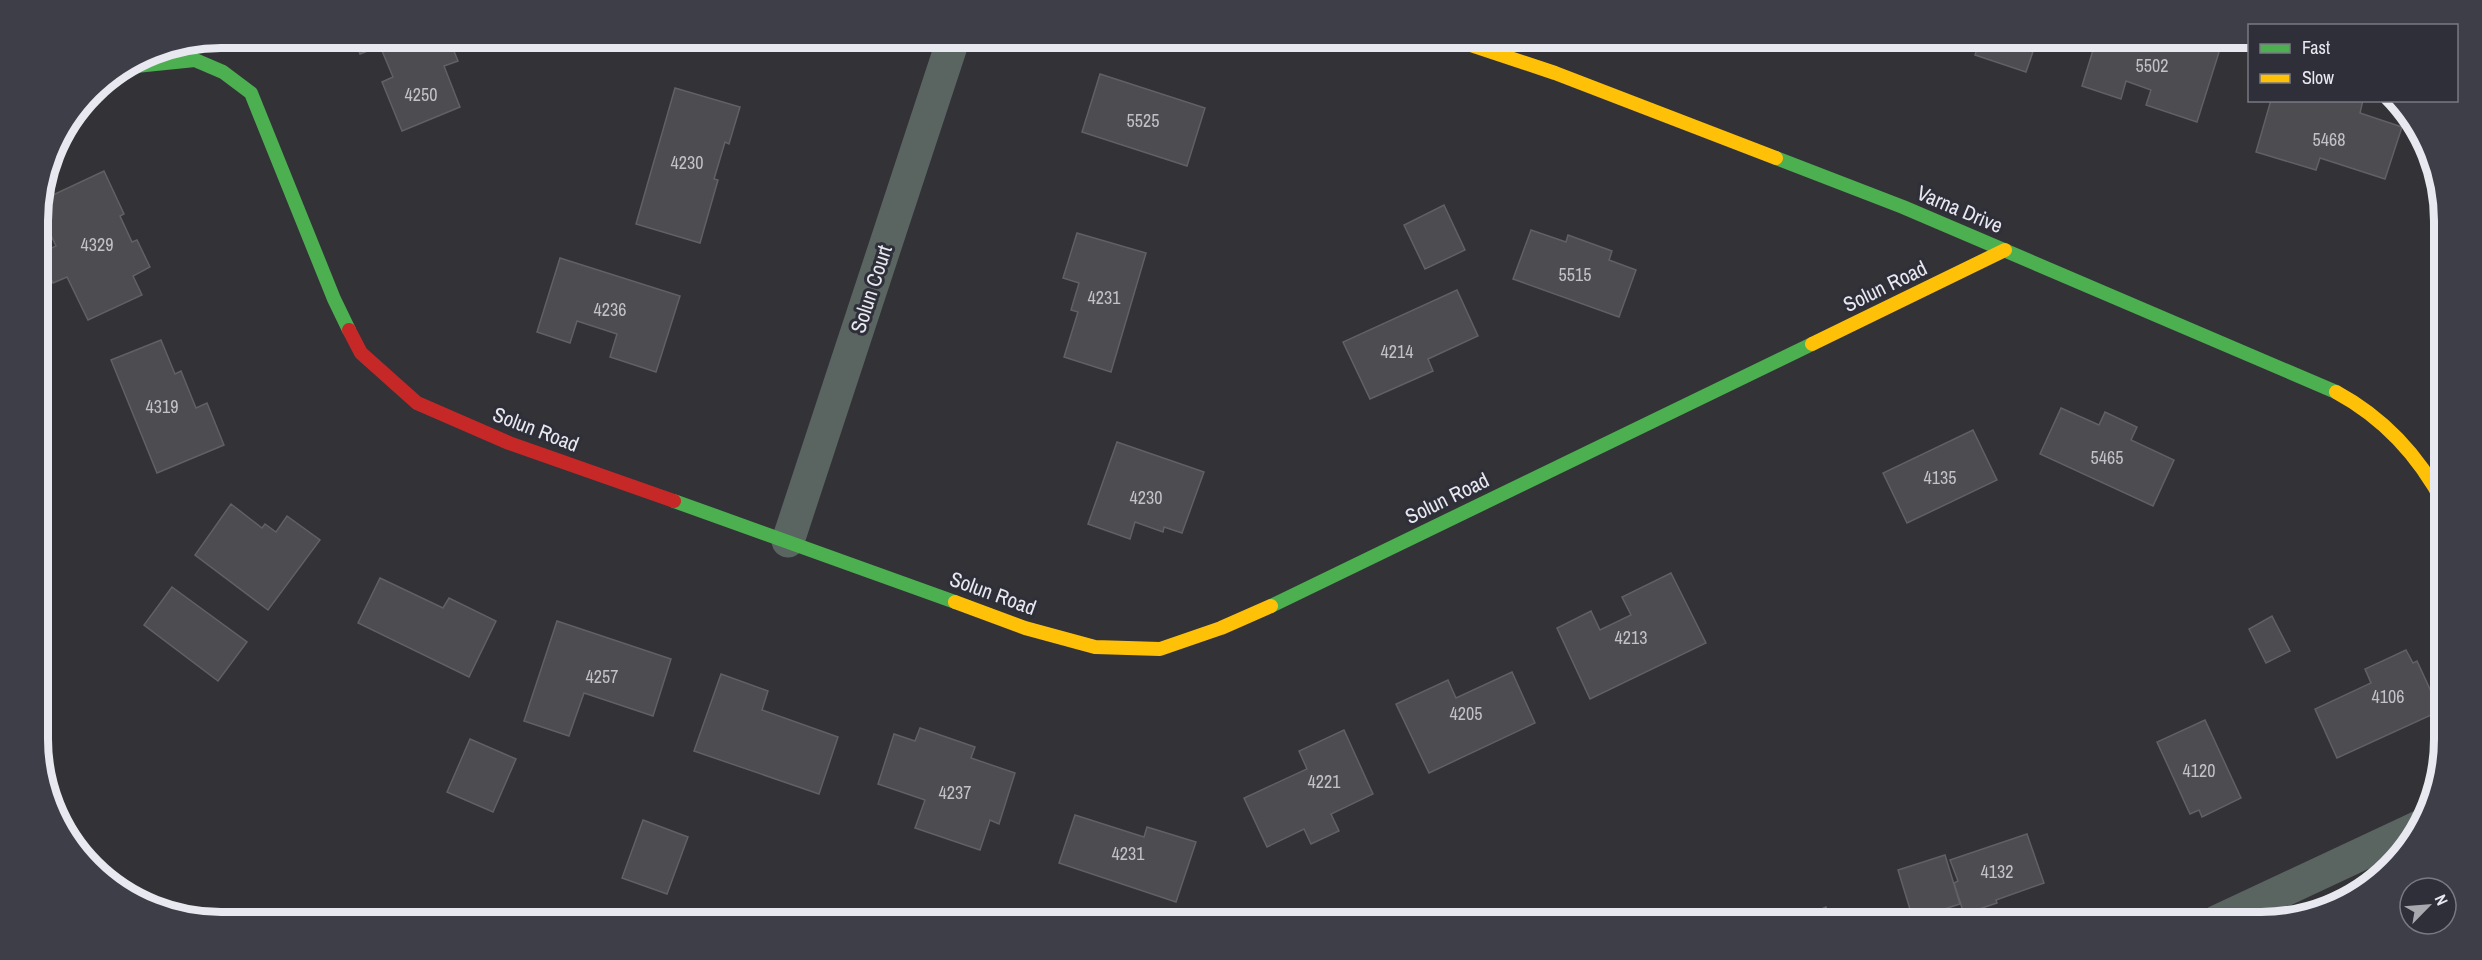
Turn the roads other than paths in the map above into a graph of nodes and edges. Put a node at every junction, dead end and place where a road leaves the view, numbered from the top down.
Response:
1 (951, 48) edge
2 (1479, 48) edge
3 (147, 65) edge
4 (2005, 250) junction
5 (2434, 485) edge
6 (788, 541) junction
7 (2406, 833) edge
8 (2238, 912) edge

1 - 6 street, Solun Court
2 - 4 street, Varna Drive
3 - 6 street, Solun Road
4 - 5 street, Varna Drive
4 - 6 street, Solun Road
7 - 8 street

